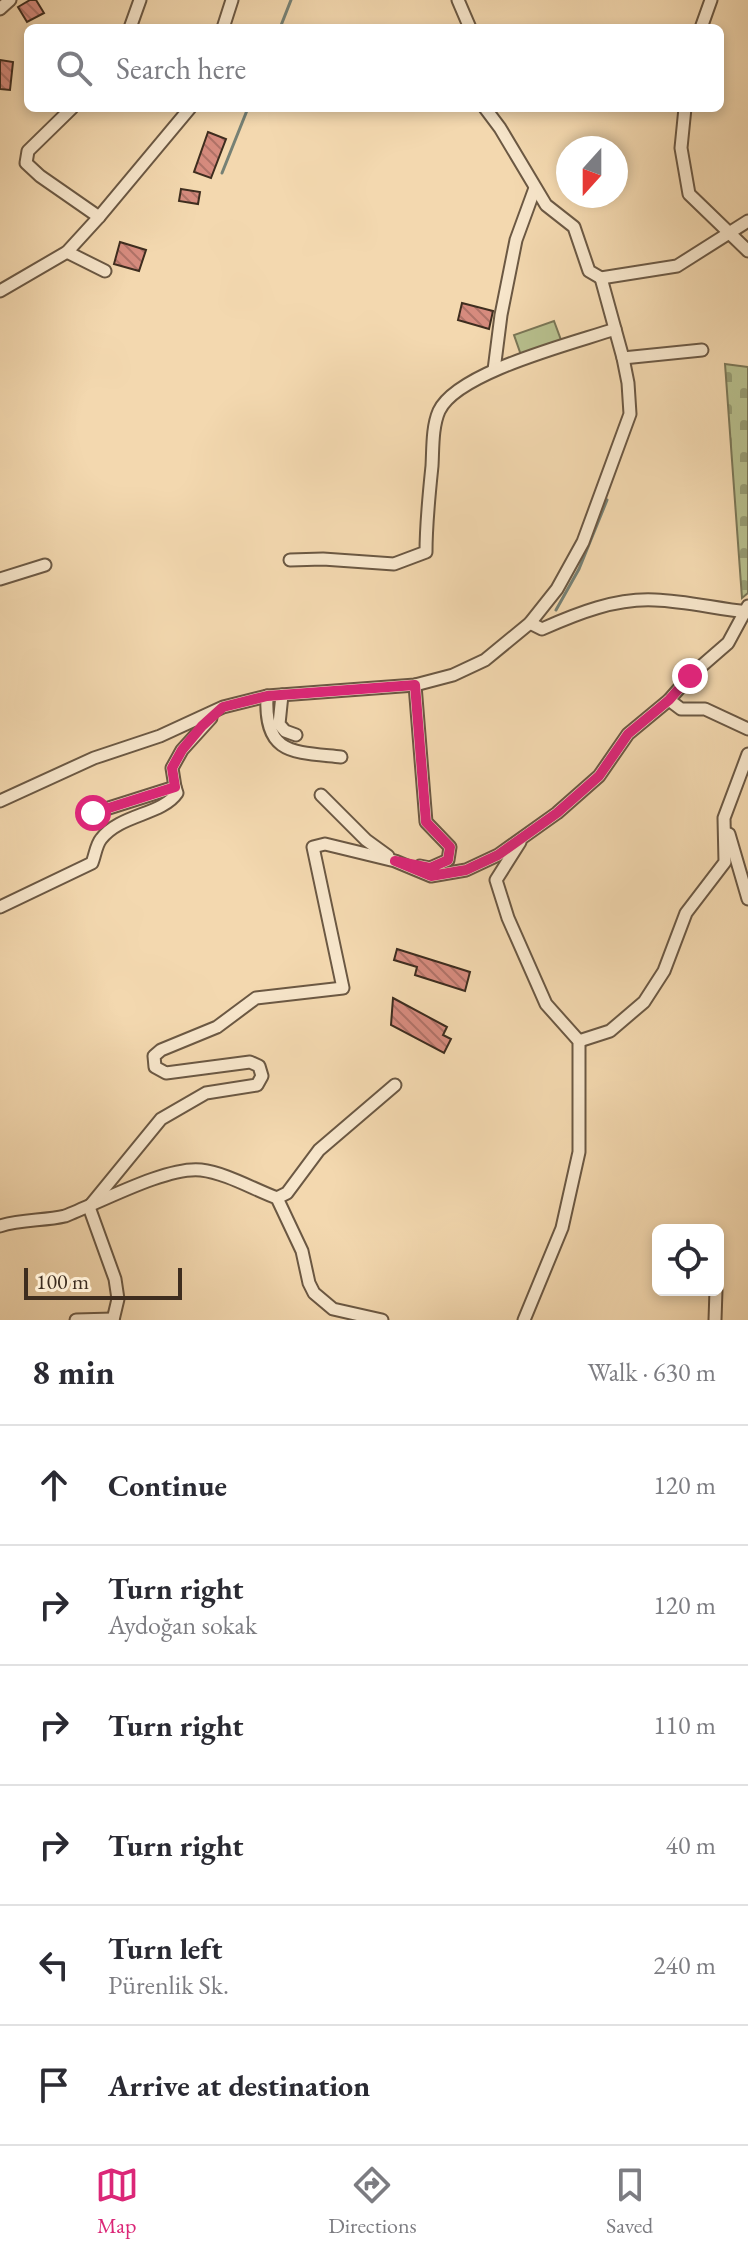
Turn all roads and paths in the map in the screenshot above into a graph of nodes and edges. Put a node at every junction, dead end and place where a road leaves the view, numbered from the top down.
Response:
1 (10, 0) edge
2 (232, 0) edge
3 (458, 0) edge
4 (711, 0) edge
5 (145, 3) edge
6 (0, 9) edge
7 (132, 24) edge
8 (224, 24) edge
9 (468, 24) edge
10 (702, 24) edge
11 (68, 112) edge
12 (187, 112) edge
13 (488, 112) edge
14 (685, 112) edge
15 (535, 188) junction
16 (99, 217) junction
17 (748, 221) edge
18 (731, 233) junction
19 (748, 251) edge
20 (67, 252) junction
21 (105, 271) dead end
22 (601, 278) junction
23 (0, 291) edge
24 (615, 329) junction
25 (702, 350) dead end
26 (623, 358) junction
27 (494, 370) junction
28 (290, 560) dead end
29 (45, 565) dead end
30 (0, 579) edge
31 (746, 609) edge
32 (530, 623) junction
33 (415, 685) junction
34 (282, 695) junction
35 (267, 696) junction
36 (669, 700) junction
37 (223, 707) junction
38 (748, 729) edge
39 (296, 735) dead end
40 (748, 754) edge
41 (341, 757) dead end
42 (175, 787) junction
43 (321, 795) dead end
44 (0, 801) edge
45 (93, 813) dead end
46 (724, 818) junction
47 (525, 835) junction
48 (395, 861) junction
49 (748, 899) edge
50 (0, 907) edge
51 (579, 1041) junction
52 (395, 1085) dead end
53 (277, 1198) junction
54 (89, 1207) junction
55 (0, 1226) edge
56 (716, 1296) edge
57 (76, 1320) edge
58 (113, 1320) edge
59 (382, 1320) edge
60 (524, 1320) edge
61 (715, 1320) edge

1 - 6 street
2 - 8 street
3 - 9 street
4 - 10 street
5 - 7 street
11 - 16 street
12 - 16 street
13 - 15 street
14 - 18 street
15 - 22 street
15 - 27 street
16 - 20 street
17 - 18 street
18 - 19 street
18 - 22 street
20 - 21 street
20 - 23 street
22 - 24 street
24 - 26 street
24 - 27 street
25 - 26 street
26 - 32 street
27 - 28 street
29 - 30 street
31 - 32 street
31 - 36 street
32 - 33 street
33 - 34 street
33 - 48 street
34 - 35 street
34 - 39 street
35 - 37 street
35 - 41 street
36 - 38 street
36 - 47 street
37 - 42 street
37 - 44 street
40 - 46 street
42 - 45 street
42 - 50 street
43 - 48 street
46 - 49 street
46 - 51 street
47 - 48 street
47 - 51 street
48 - 54 street
51 - 60 street
52 - 53 street
53 - 54 street
53 - 59 street
54 - 55 street
54 - 58 street
56 - 61 street
57 - 58 street

